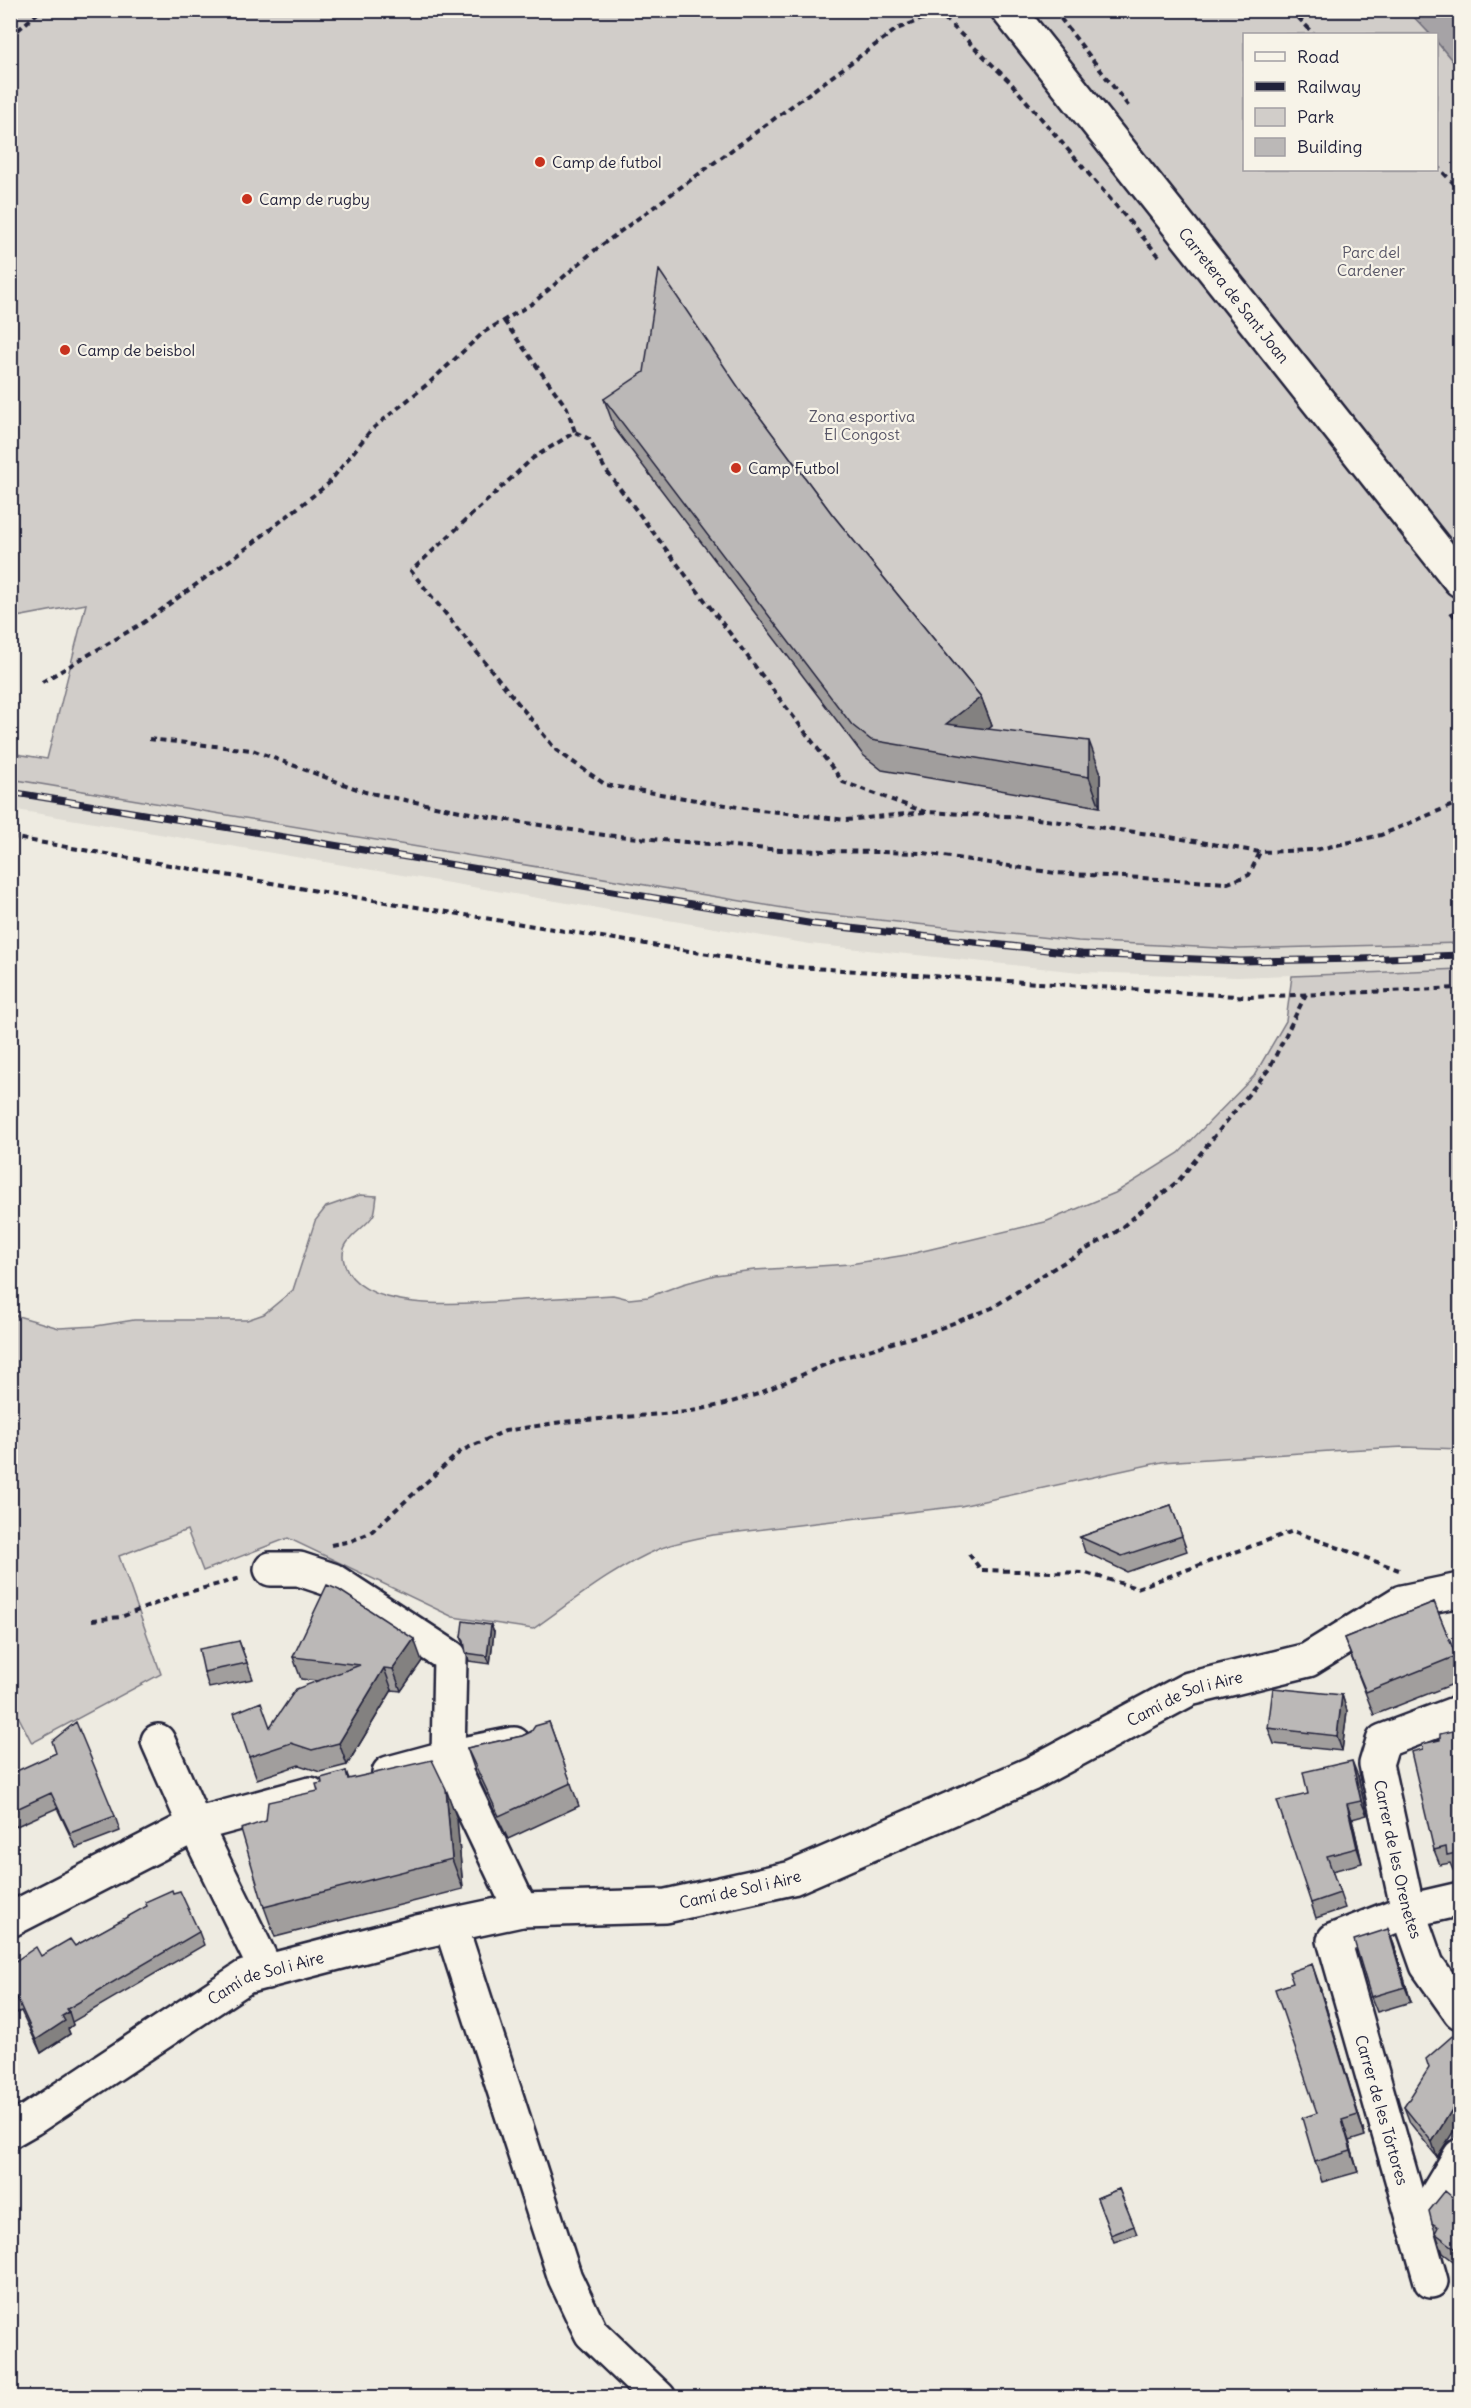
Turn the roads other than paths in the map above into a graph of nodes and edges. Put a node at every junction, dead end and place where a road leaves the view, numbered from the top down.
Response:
1 (1008, 10) edge
2 (1453, 592) edge
3 (285, 1569) road end
4 (1461, 1590) edge
5 (1461, 1712) edge
6 (158, 1741) dead end
7 (527, 1741) edge
8 (448, 1757) junction
9 (195, 1825) junction
10 (1461, 1899) edge
11 (521, 1910) junction
12 (1408, 1911) junction
13 (10, 1920) edge
14 (451, 1926) junction
15 (267, 1971) junction
16 (1461, 2012) edge
17 (10, 2131) edge
18 (1461, 2156) edge
19 (1416, 2229) junction
20 (1431, 2281) dead end
21 (659, 2397) edge

1 - 2 street, Carretera de Sant Joan
3 - 8 street
4 - 11 street, Camí de Sol i Aire
5 - 12 street, Carrer de les Orenetes
6 - 9 street
7 - 8 street
8 - 9 street
8 - 11 street
9 - 13 street
9 - 15 street
10 - 12 street
11 - 14 street, Camí de Sol i Aire
12 - 16 street, Carrer de les Orenetes
12 - 19 street, Carrer de les Tórtores
14 - 15 street, Camí de Sol i Aire
14 - 21 street
15 - 17 street, Camí de Sol i Aire
18 - 19 street
19 - 20 street, Carrer de les Tórtores

